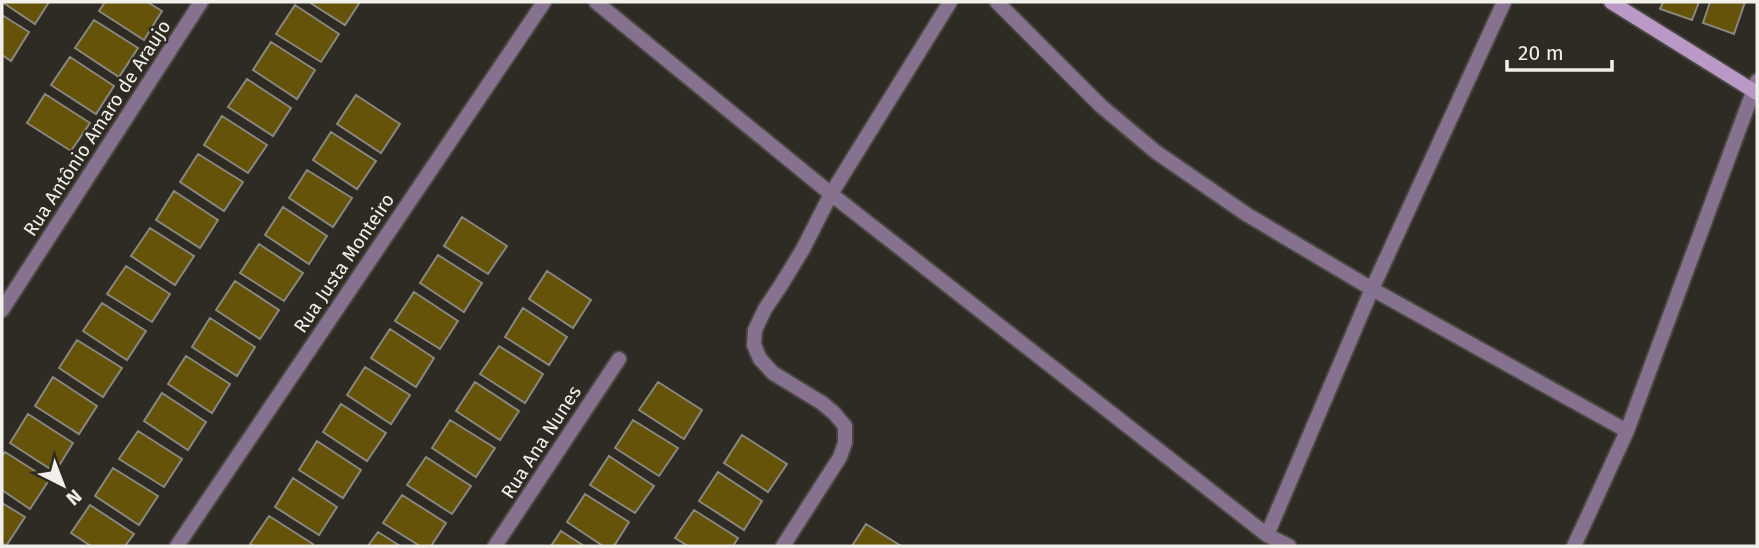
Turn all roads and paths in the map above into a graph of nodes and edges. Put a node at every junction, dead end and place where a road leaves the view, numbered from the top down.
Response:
1 (201, 2) edge
2 (544, 2) edge
3 (596, 2) edge
4 (950, 2) edge
5 (997, 2) edge
6 (1504, 2) edge
7 (1611, 2) edge
8 (1756, 88) edge
9 (831, 194) junction
10 (1372, 289) junction
11 (2, 310) edge
12 (619, 359) dead end
13 (1627, 431) junction
14 (1267, 535) junction
15 (177, 546) edge
16 (495, 546) edge
17 (783, 546) edge
18 (1289, 546) edge
19 (1574, 546) edge

1 - 11 street, Rua Antônio Amaro de Araujo
2 - 15 street, Rua Justa Monteiro
3 - 9 street
4 - 9 street
5 - 10 street
6 - 10 street
7 - 8 street
8 - 13 street
9 - 14 street
9 - 17 street
10 - 13 street
10 - 14 street
12 - 16 street, Rua Ana Nunes
13 - 19 street
14 - 18 street

